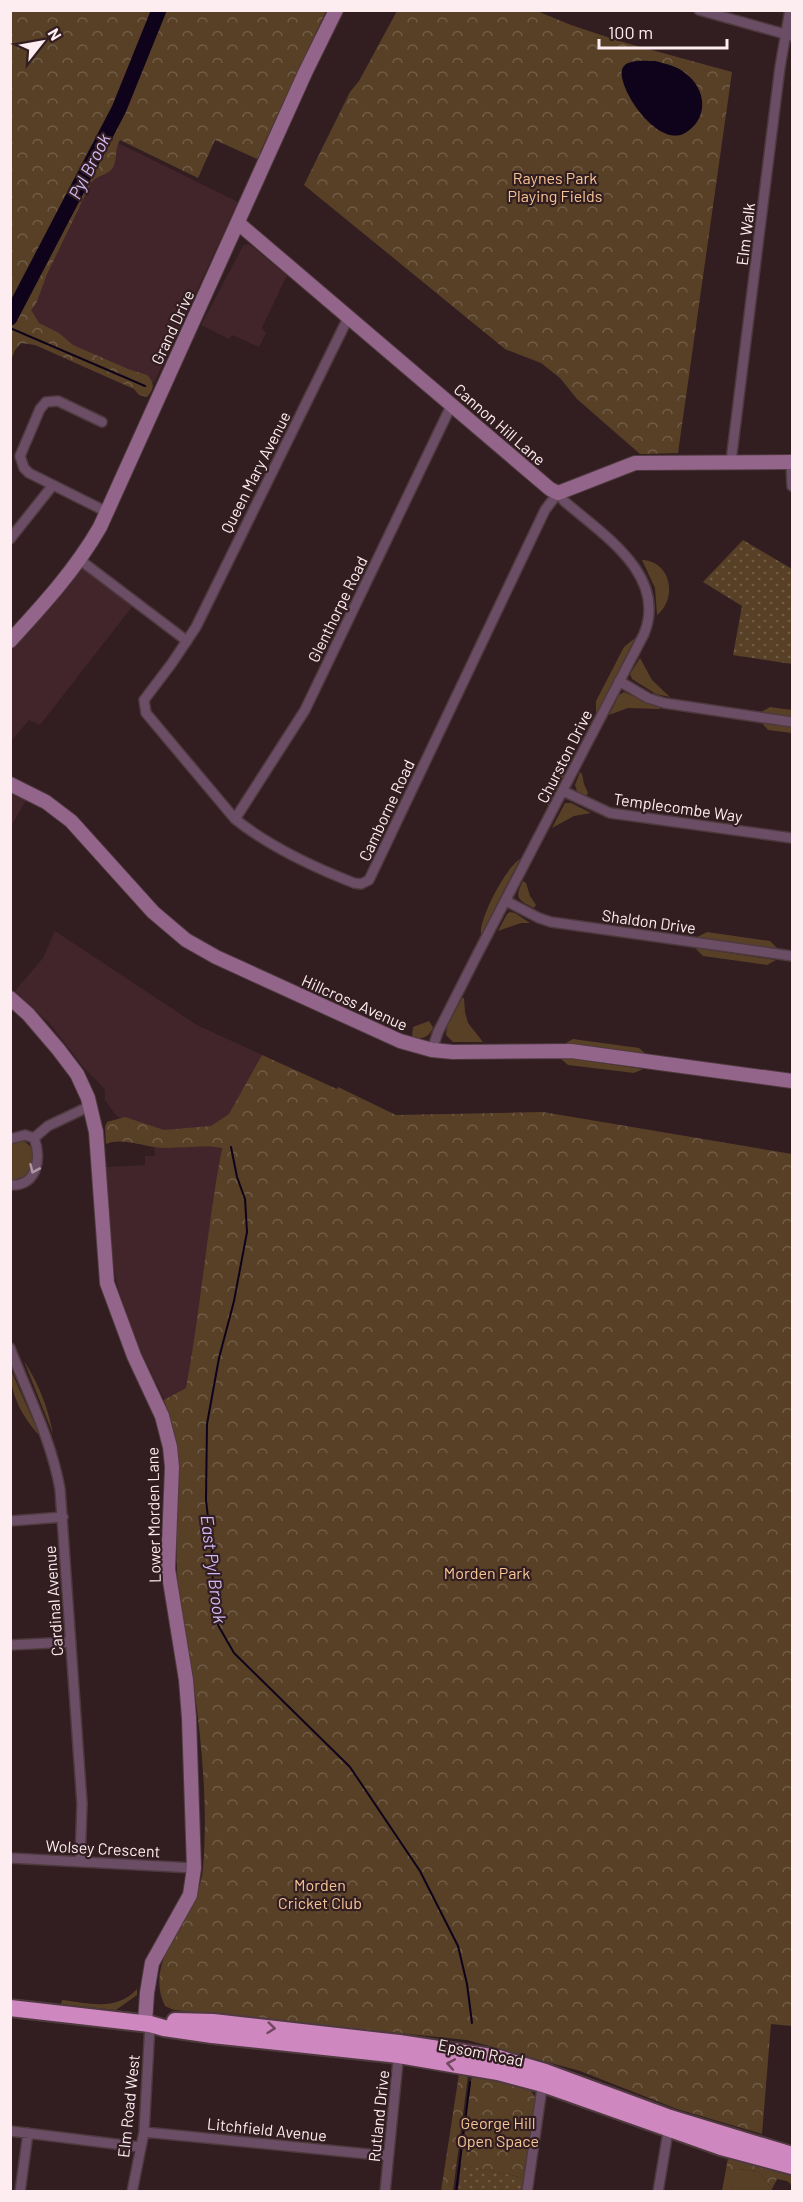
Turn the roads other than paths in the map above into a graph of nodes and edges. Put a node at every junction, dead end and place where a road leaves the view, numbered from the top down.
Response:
1 (336, 10) edge
2 (699, 10) edge
3 (790, 10) edge
4 (789, 35) edge
5 (238, 223) junction
6 (349, 316) junction
7 (452, 404) junction
8 (102, 422) dead end
9 (731, 461) junction
10 (792, 462) edge
11 (53, 485) junction
12 (792, 486) edge
13 (558, 493) junction
14 (107, 512) junction
15 (10, 539) edge
16 (80, 560) junction
17 (10, 641) edge
18 (188, 641) junction
19 (619, 681) junction
20 (146, 713) joint
21 (792, 722) edge
22 (10, 784) edge
23 (563, 791) junction
24 (235, 819) junction
25 (792, 838) edge
26 (506, 901) junction
27 (792, 956) edge
28 (10, 998) edge
29 (432, 1050) junction
30 (792, 1081) edge
31 (90, 1106) junction
32 (34, 1138) junction
33 (10, 1139) edge
34 (10, 1185) edge
35 (10, 1348) edge
36 (63, 1517) junction
37 (10, 1521) edge
38 (71, 1642) junction
39 (10, 1646) edge
40 (10, 1858) edge
41 (80, 1861) junction
42 (194, 1868) junction
43 (10, 2008) edge
44 (148, 2023) junction
45 (399, 2049) junction
46 (544, 2078) junction
47 (670, 2124) junction
48 (10, 2131) edge
49 (144, 2132) junction
50 (28, 2133) junction
51 (140, 2147) junction
52 (792, 2155) edge
53 (388, 2156) junction
54 (792, 2166) edge
55 (20, 2192) edge
56 (132, 2192) edge
57 (385, 2192) edge
58 (527, 2192) edge
59 (658, 2192) edge

1 - 5 street, Grand Drive
2 - 4 street
3 - 4 street, Elm Walk
4 - 9 street, Elm Walk
5 - 6 street, Cannon Hill Lane
5 - 14 street, Grand Drive
6 - 7 street, Cannon Hill Lane
6 - 18 street, Queen Mary Avenue
7 - 13 street, Cannon Hill Lane
7 - 24 street, Glenthorpe Road
8 - 11 street
9 - 10 street
9 - 13 street
10 - 12 street
11 - 14 street
11 - 15 street
13 - 19 street, Churston Drive
13 - 24 street, Camborne Road
14 - 16 street, Grand Drive
16 - 17 street, Grand Drive
16 - 18 street
18 - 20 street, Queen Mary Avenue
19 - 21 street
19 - 23 street, Churston Drive
20 - 24 street, Camborne Road
22 - 29 street, Hillcross Avenue
23 - 25 street, Templecombe Way
23 - 26 street, Churston Drive
26 - 27 street, Shaldon Drive
26 - 29 street, Churston Drive
28 - 31 street, Lower Morden Lane
29 - 30 street, Hillcross Avenue
31 - 32 street
31 - 42 street, Lower Morden Lane
32 - 33 street
32 -> 34 street
35 - 36 street, Cardinal Avenue
36 - 37 street
36 - 38 street, Cardinal Avenue
38 - 39 street
38 - 41 street, Cardinal Avenue
40 - 41 street, Wolsey Crescent
41 - 42 street, Wolsey Crescent
42 - 44 street, Lower Morden Lane
43 - 44 highway, Epsom Road
44 - 45 highway, Epsom Road
44 - 49 street, Elm Road West
45 - 46 highway, Epsom Road
45 - 53 street, Rutland Drive
46 - 47 highway, Epsom Road
46 - 58 street
47 - 52 highway, Epsom Road
47 - 54 highway, Epsom Road
47 - 59 street
48 - 50 street
49 - 51 street, Elm Road West
49 - 53 street, Litchfield Avenue
50 - 51 street
50 - 55 street
51 - 56 street, Elm Road West
53 - 57 street, Rutland Drive

